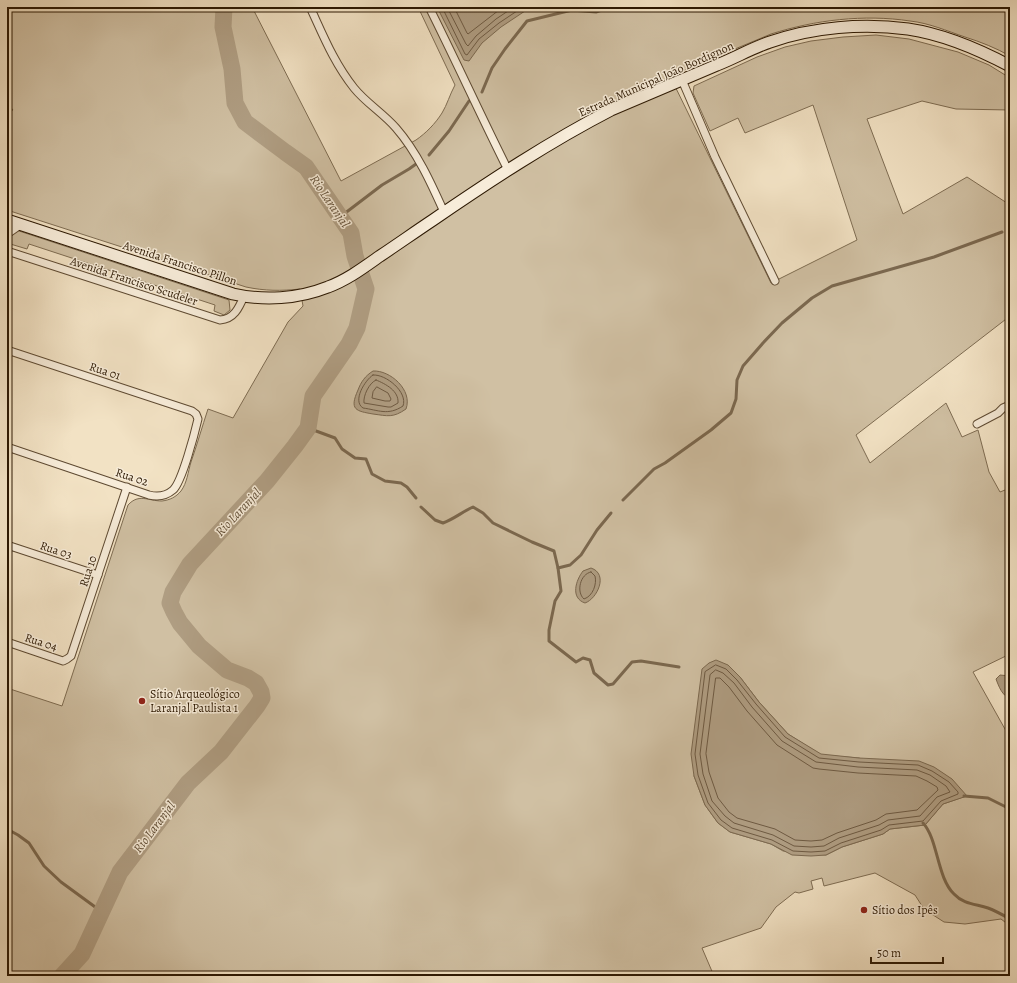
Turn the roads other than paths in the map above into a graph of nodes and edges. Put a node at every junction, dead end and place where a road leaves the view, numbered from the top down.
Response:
1 (310, 7) edge
2 (428, 7) edge
3 (1010, 66) edge
4 (682, 80) junction
5 (508, 170) junction
6 (444, 212) junction
7 (7, 220) edge
8 (20, 225) junction
9 (7, 234) edge
10 (7, 251) edge
11 (347, 278) joint
12 (775, 281) dead end
13 (244, 296) junction
14 (7, 350) edge
15 (1010, 405) edge
16 (196, 414) joint
17 (976, 424) dead end
18 (7, 447) edge
19 (127, 487) junction
20 (7, 545) edge
21 (98, 575) junction
22 (7, 642) edge
23 (67, 659) joint

1 - 6 street
2 - 5 street
3 - 4 main road, Estrada Municipal João Bordignon
4 - 5 main road, Estrada Municipal João Bordignon
4 - 12 street
5 - 6 main road, Estrada Municipal João Bordignon
6 - 11 main road, Estrada Municipal João Bordignon
7 - 8 main road, Avenida Francisco Pillon
8 - 9 street
8 - 13 main road, Avenida Francisco Pillon
10 - 13 street, Avenida Francisco Scudeler
11 - 13 main road, Avenida Francisco Pillon
14 - 16 street, Rua 01
15 - 17 street
16 - 19 street, Rua 02
18 - 19 street, Rua 02
19 - 21 street, Rua 10
20 - 21 street, Rua 03
21 - 23 street, Rua 10
22 - 23 street, Rua 04

